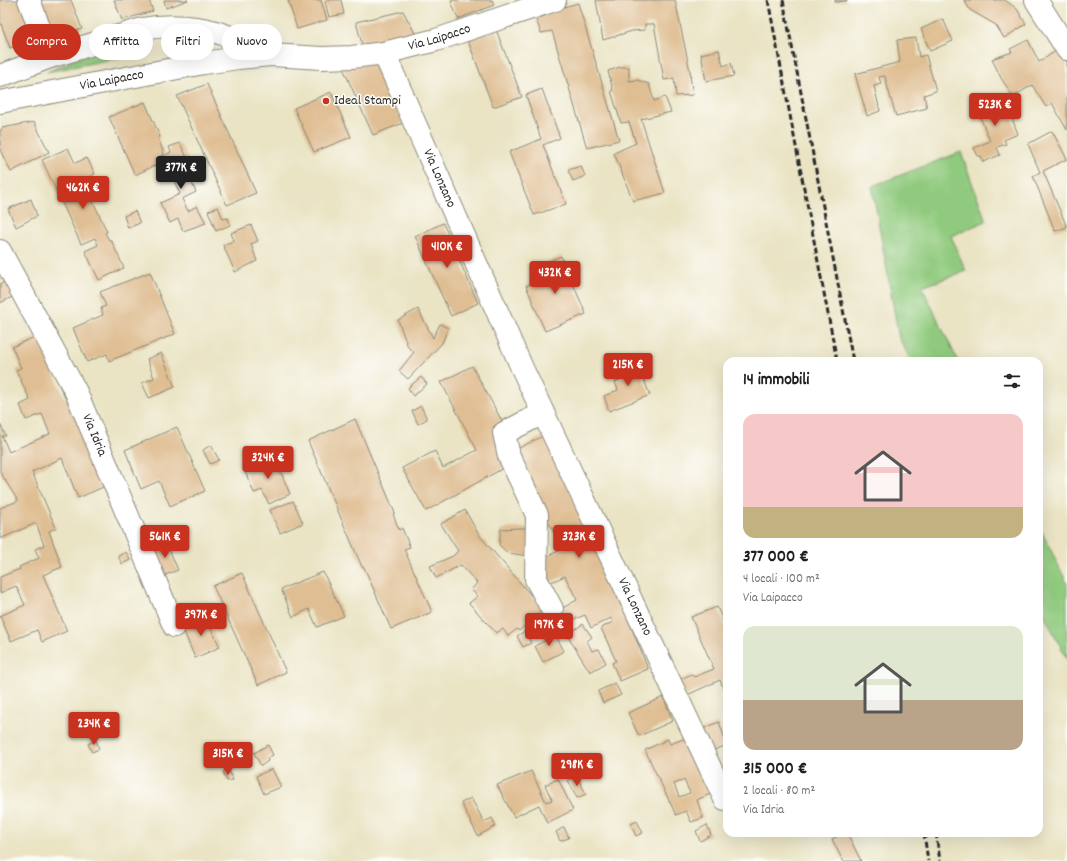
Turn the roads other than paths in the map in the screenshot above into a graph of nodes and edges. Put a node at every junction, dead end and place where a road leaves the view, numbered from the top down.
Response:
1 (30, 0) edge
2 (555, 0) edge
3 (1036, 0) edge
4 (38, 24) edge
5 (222, 35) edge
6 (81, 48) edge
7 (1067, 49) edge
8 (384, 53) junction
9 (282, 56) edge
10 (42, 60) edge
11 (224, 60) edge
12 (0, 76) edge
13 (0, 102) edge
14 (0, 251) edge
15 (543, 413) junction
16 (552, 609) dead end
17 (174, 626) dead end
18 (723, 796) edge

1 - 4 street
2 - 8 street, Via Laipacco
3 - 7 street
5 - 6 street, Via Laipacco
8 - 9 street, Via Laipacco
8 - 15 street, Via Lonzano
10 - 12 street, Via Laipacco
11 - 13 street, Via Laipacco
14 - 17 street, Via Idria
15 - 16 street
15 - 18 street, Via Lonzano

